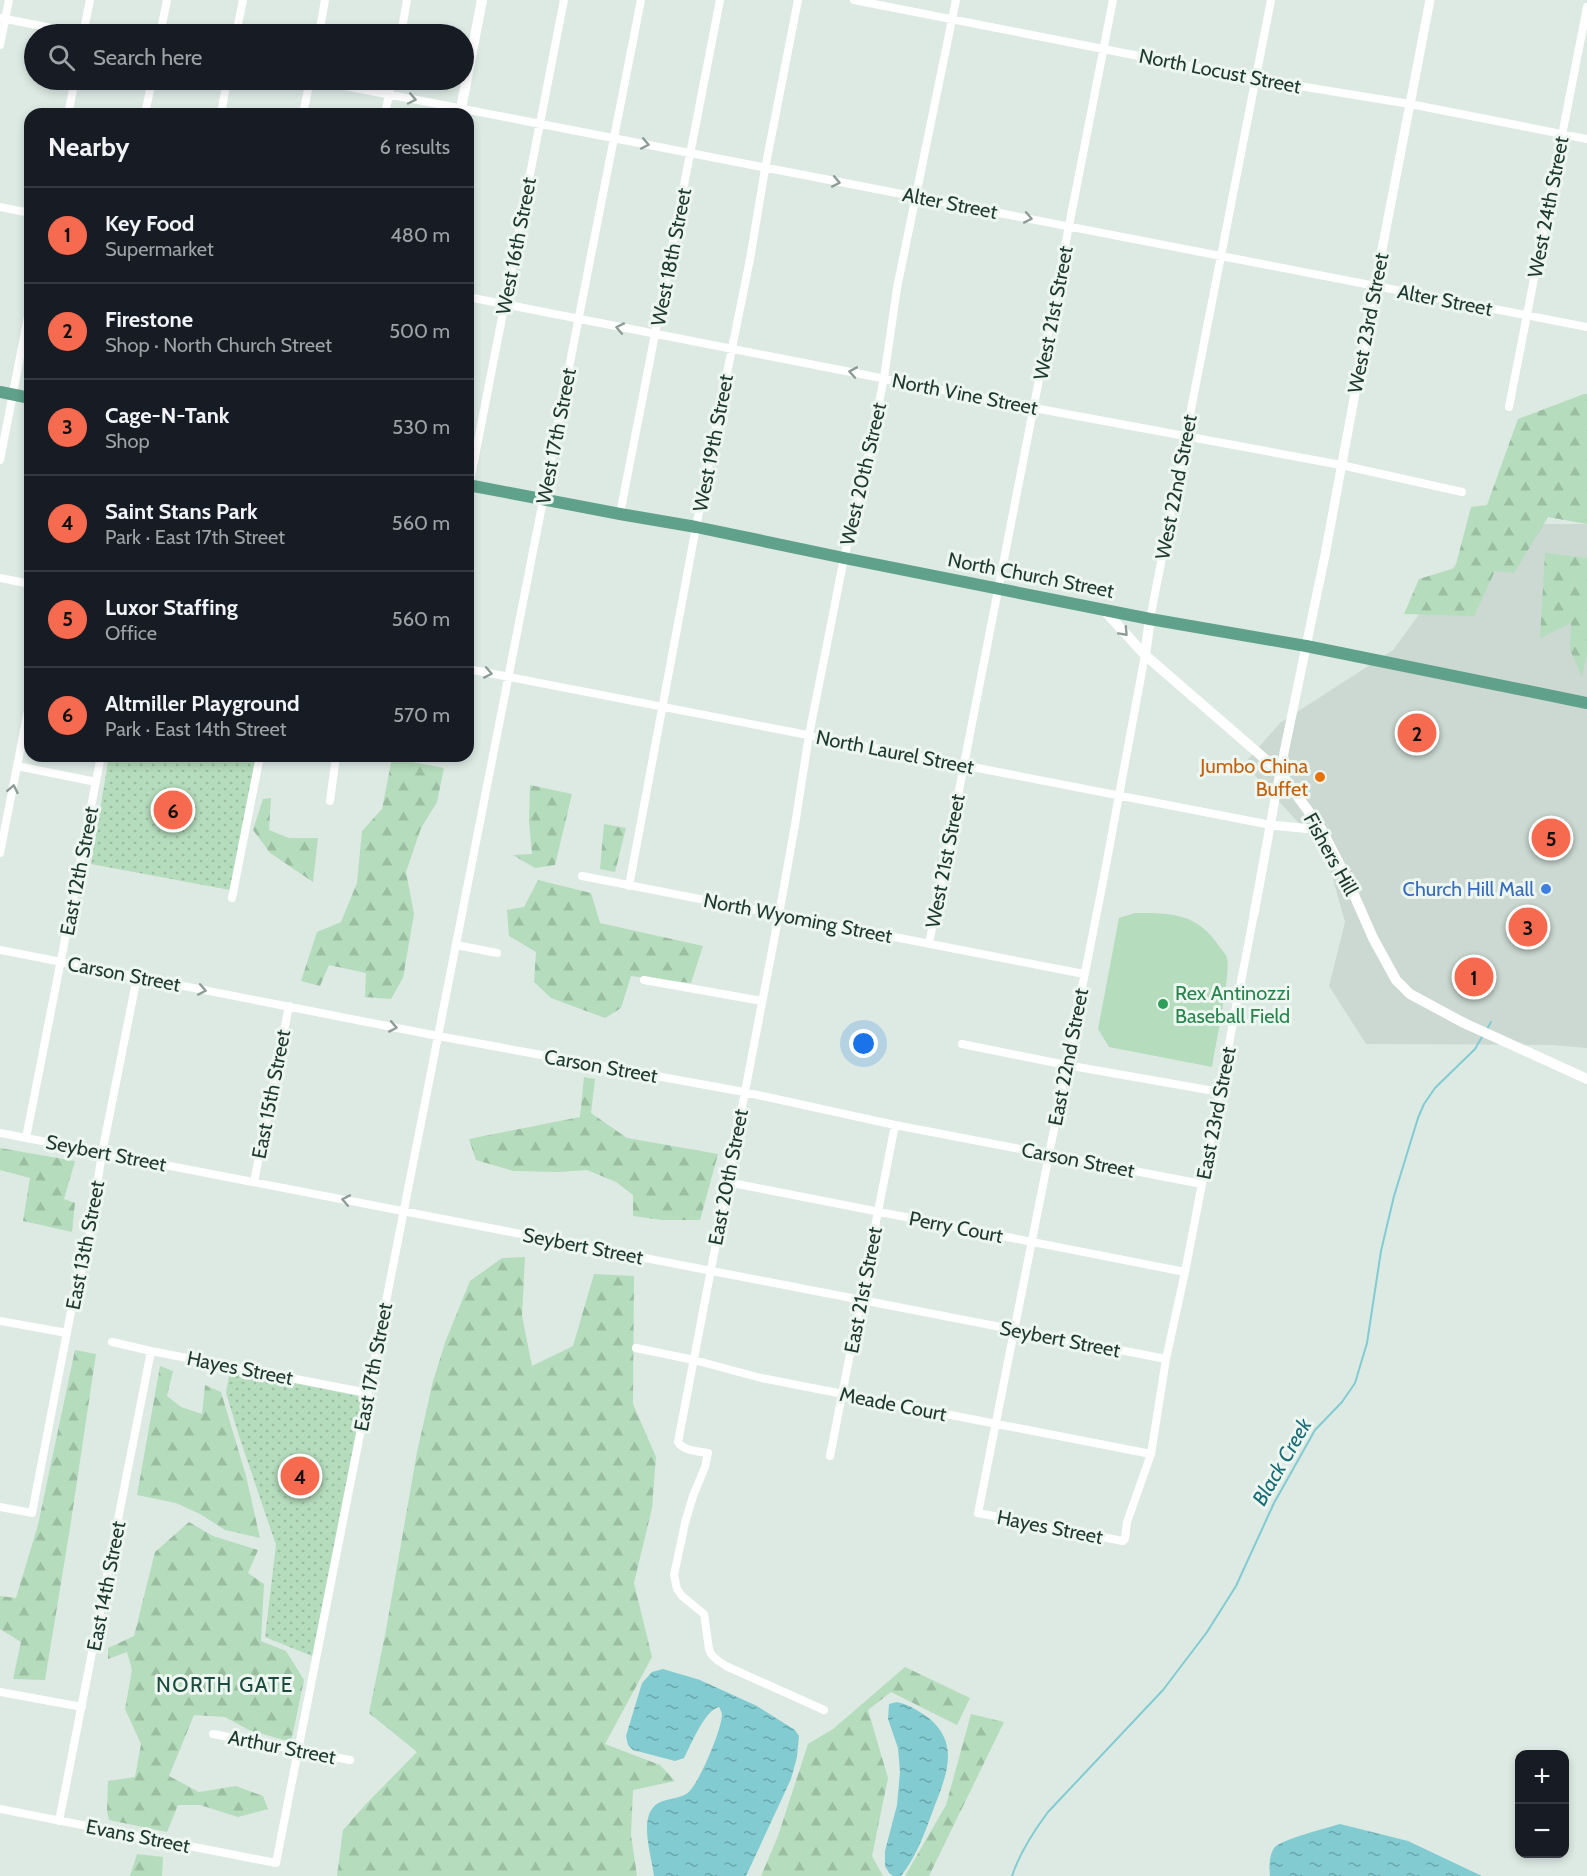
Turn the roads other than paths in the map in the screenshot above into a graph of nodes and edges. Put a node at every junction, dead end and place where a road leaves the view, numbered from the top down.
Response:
1 (9, 0) edge
2 (90, 0) edge
3 (167, 0) edge
4 (243, 0) edge
5 (326, 0) edge
6 (407, 0) edge
7 (482, 0) edge
8 (564, 0) edge
9 (641, 0) edge
10 (720, 0) edge
11 (798, 0) edge
12 (854, 0) edge
13 (956, 0) edge
14 (1113, 0) edge
15 (1271, 0) edge
16 (1430, 0) edge
17 (1587, 7) edge
18 (3, 19) edge
19 (952, 19) junction
20 (30, 24) edge
21 (85, 24) edge
22 (162, 24) edge
23 (238, 24) edge
24 (321, 24) edge
25 (402, 24) edge
26 (474, 40) edge
27 (0, 45) edge
28 (1104, 49) junction
29 (1256, 79) junction
30 (73, 90) edge
31 (150, 90) edge
32 (225, 90) edge
33 (309, 90) edge
34 (367, 90) edge
35 (390, 90) edge
36 (464, 90) edge
37 (389, 94) junction
38 (1410, 104) junction
39 (69, 108) edge
40 (146, 108) edge
41 (222, 108) edge
42 (305, 108) edge
43 (386, 108) edge
44 (447, 108) edge
45 (461, 108) edge
46 (474, 113) edge
47 (540, 124) junction
48 (1562, 134) junction
49 (614, 138) junction
50 (1587, 139) edge
51 (691, 153) junction
52 (765, 169) junction
53 (915, 196) junction
54 (0, 207) edge
55 (24, 212) edge
56 (1070, 226) junction
57 (1221, 256) junction
58 (1375, 286) junction
59 (474, 298) edge
60 (505, 305) junction
61 (1527, 315) junction
62 (579, 320) junction
63 (1587, 327) edge
64 (24, 328) edge
65 (656, 335) junction
66 (731, 350) junction
67 (884, 378) junction
68 (6, 394) edge
69 (24, 397) edge
70 (1509, 407) dead end
71 (1034, 408) junction
72 (1187, 436) junction
73 (474, 457) edge
74 (0, 460) edge
75 (1341, 465) junction
76 (474, 488) edge
77 (1462, 492) dead end
78 (543, 499) junction
79 (620, 514) junction
80 (696, 527) junction
81 (844, 558) junction
82 (0, 578) edge
83 (24, 583) edge
84 (998, 589) junction
85 (1103, 609) junction
86 (1150, 619) junction
87 (1306, 646) junction
88 (1145, 655) junction
89 (474, 670) edge
90 (509, 677) junction
91 (1587, 703) edge
92 (662, 707) junction
93 (24, 730) edge
94 (809, 735) junction
95 (100, 762) edge
96 (259, 762) edge
97 (335, 762) edge
98 (17, 766) junction
99 (964, 766) junction
100 (1280, 772) junction
101 (96, 782) junction
102 (1119, 796) junction
103 (330, 801) dead end
104 (1271, 825) junction
105 (1322, 830) junction
106 (0, 853) edge
107 (470, 872) joint
108 (582, 876) dead end
109 (629, 886) junction
110 (232, 898) dead end
111 (779, 914) junction
112 (1254, 914) joint
113 (929, 944) junction
114 (456, 945) junction
115 (0, 950) edge
116 (497, 953) dead end
117 (61, 962) junction
118 (1084, 974) junction
119 (137, 977) junction
120 (644, 980) dead end
121 (762, 1002) junction
122 (289, 1006) junction
123 (438, 1036) junction
124 (962, 1044) dead end
125 (1066, 1065) junction
126 (1587, 1078) edge
127 (744, 1092) junction
128 (1220, 1092) junction
129 (895, 1125) junction
130 (0, 1133) edge
131 (26, 1138) junction
132 (102, 1153) junction
133 (1049, 1154) junction
134 (254, 1182) junction
135 (727, 1182) junction
136 (1202, 1184) junction
137 (404, 1211) junction
138 (878, 1212) junction
139 (1031, 1242) junction
140 (710, 1270) junction
141 (1185, 1272) junction
142 (861, 1300) junction
143 (0, 1321) edge
144 (1014, 1330) junction
145 (67, 1333) junction
146 (112, 1342) dead end
147 (636, 1348) dead end
148 (151, 1351) junction
149 (1166, 1359) junction
150 (694, 1360) junction
151 (368, 1393) junction
152 (842, 1394) junction
153 (996, 1424) junction
154 (1151, 1454) junction
155 (830, 1456) dead end
156 (0, 1507) edge
157 (1123, 1541) joint
158 (0, 1692) edge
159 (82, 1707) junction
160 (824, 1710) dead end
161 (213, 1734) dead end
162 (298, 1750) junction
163 (350, 1760) dead end
164 (0, 1809) edge
165 (59, 1821) junction
166 (276, 1863) joint

1 - 18 street
2 - 21 street
3 - 22 street
4 - 23 street
5 - 24 street
6 - 25 street
7 - 26 main road
8 - 47 street, West 16th Street
9 - 49 street, West 17th Street
10 - 51 street, West 18th Street
11 - 52 street, West 19th Street
12 - 19 street, North Locust Street
13 - 19 street, West 20th Street
14 - 28 street, West 21st Street
15 - 29 street, West 22nd Street
16 - 38 street, West 23rd Street
17 - 48 street, West 24th Street
18 - 20 street
18 - 27 street
19 - 28 street, North Locust Street
19 - 53 street, West 20th Street
28 - 29 street, North Locust Street
28 - 56 street, West 21st Street
29 - 38 street, North Locust Street
29 - 57 street, West 22nd Street
30 - 39 street
31 - 40 street
32 - 41 street
33 - 42 street
34 - 37 street, Alter Street
35 - 37 street
36 - 45 main road
37 - 43 street
37 -> 44 street, Alter Street
38 - 48 street, North Locust Street
38 - 58 street, West 23rd Street
46 - 47 street, Alter Street
47 - 49 street, Alter Street
47 - 60 street, West 16th Street
48 - 50 street, North Locust Street
48 - 61 street, West 24th Street
49 -> 51 street, Alter Street
49 - 62 street, West 17th Street
51 - 52 street, Alter Street
51 - 65 street, West 18th Street
52 -> 53 street, Alter Street
52 - 66 street, West 19th Street
53 -> 56 street, Alter Street
53 - 67 street, West 20th Street
54 - 55 street
56 - 57 street, Alter Street
56 - 71 street, West 21st Street
57 - 58 street, Alter Street
57 - 72 street, West 22nd Street
58 - 61 street, Alter Street
58 - 75 street, West 23rd Street
59 - 60 street, North Vine Street
60 - 62 street, North Vine Street
60 - 73 street, West 16th Street
61 - 63 street, Alter Street
61 - 70 street, West 24th Street
65 -> 62 street, North Vine Street
62 - 78 street, West 17th Street
64 - 68 street
65 - 66 street, North Vine Street
65 - 79 street, West 18th Street
67 -> 66 street, North Vine Street
66 - 80 street, West 19th Street
67 - 71 street, North Vine Street
67 - 81 street, West 20th Street
68 - 69 main road
68 - 74 street
71 - 72 street, North Vine Street
71 - 84 street, West 21st Street
72 - 75 street, North Vine Street
72 - 86 street, West 22nd Street
75 - 77 street, North Vine Street
75 - 87 street, West 23rd Street
76 - 78 main road, North Church Street
78 - 79 main road, North Church Street
78 - 90 street, West 17th Street
79 - 80 main road, North Church Street
80 - 81 main road, North Church Street
80 - 92 street, West 19th Street
81 - 84 main road, North Church Street
81 - 94 street, West 20th Street
82 - 83 street
84 - 85 main road, North Church Street
84 - 99 street, West 21st Street
85 - 86 main road, North Church Street
85 -> 88 main road, Fishers Hill
86 - 87 main road, North Church Street
86 - 88 main road, West 22nd Street
87 - 91 main road, North Church Street
87 - 100 street, East 23rd Street
88 - 100 main road, Fishers Hill
88 - 102 street, West 22nd Street
89 -> 90 street, North Laurel Street
90 - 92 street, North Laurel Street
90 - 107 street, West 17th Street
92 - 94 street, North Laurel Street
92 - 109 street, West 19th Street
93 - 98 street
94 - 99 street, North Laurel Street
94 - 111 street, West 20th Street
95 - 101 street, East 12th Street
96 - 110 street
97 - 103 street
98 - 101 street
106 -> 98 street
99 - 102 street, North Laurel Street
99 - 113 street, West 21st Street
100 - 104 street, East 23rd Street
100 - 105 main road, Fishers Hill
101 - 117 street, East 12th Street
102 - 104 street, North Laurel Street
102 - 118 street, West 22nd Street
104 - 105 street, North Laurel Street
104 - 112 street, East 23rd Street
105 - 126 main road, Fishers Hill
107 - 114 street, East 17th Street
108 - 109 street, North Wyoming Street
109 - 111 street, North Wyoming Street
111 - 113 street, North Wyoming Street
111 - 121 street, East 20th Street
112 - 128 street, East 23rd Street
113 - 118 street, North Wyoming Street
114 - 116 street
114 - 123 street, East 17th Street
115 - 117 street, Carson Street
117 - 119 street, Carson Street
117 - 131 street, East 12th Street
118 - 125 street, East 22nd Street
119 -> 122 street, Carson Street
119 - 132 street, East 13th Street
120 - 121 street
121 - 127 street, East 20th Street
122 -> 123 street, Carson Street
122 - 134 street, East 15th Street
123 - 127 street, Carson Street
123 - 137 street, East 17th Street
124 - 125 street
125 - 128 street
125 - 133 street, East 22nd Street
127 - 129 street, Carson Street
127 - 135 street, East 20th Street
128 - 136 street, East 23rd Street
129 - 133 street, Carson Street
129 - 138 street, East 21st Street
130 - 131 street, Seybert Street
131 - 132 street, Seybert Street
132 - 134 street, Seybert Street
132 - 145 street, East 13th Street
133 - 136 street, Carson Street
133 - 139 street, East 22nd Street
137 -> 134 street, Seybert Street
135 - 138 street, Perry Court
135 - 140 street, East 20th Street
136 - 141 street, East 23rd Street
137 - 140 street, Seybert Street
137 - 151 street, East 17th Street
138 - 139 street, Perry Court
138 - 142 street, East 21st Street
139 - 141 street, Perry Court
139 - 144 street, East 22nd Street
140 - 142 street, Seybert Street
140 - 150 street, East 20th Street
141 - 149 street, East 23rd Street
142 - 144 street, Seybert Street
142 - 152 street, East 21st Street
143 - 145 street
144 - 149 street, Seybert Street
144 - 153 street, East 22nd Street
145 - 156 street, East 13th Street
146 - 148 street, Hayes Street
147 - 150 street, Meade Court
148 - 151 street, Hayes Street
148 - 159 street, East 14th Street
149 - 154 street, East 23rd Street
150 - 152 street, Meade Court
150 - 160 street, East 20th Street
151 - 162 street, East 17th Street
152 - 153 street, Meade Court
152 - 155 street, East 21st Street
153 - 154 street, Meade Court
153 - 157 street, Hayes Street
154 - 157 street, East 23rd Street
158 - 159 street
159 - 165 street, East 14th Street
161 - 162 street, Arthur Street
162 - 163 street, Arthur Street
162 - 166 street, East 17th Street
164 - 165 street, Evans Street
165 - 166 street, Evans Street

